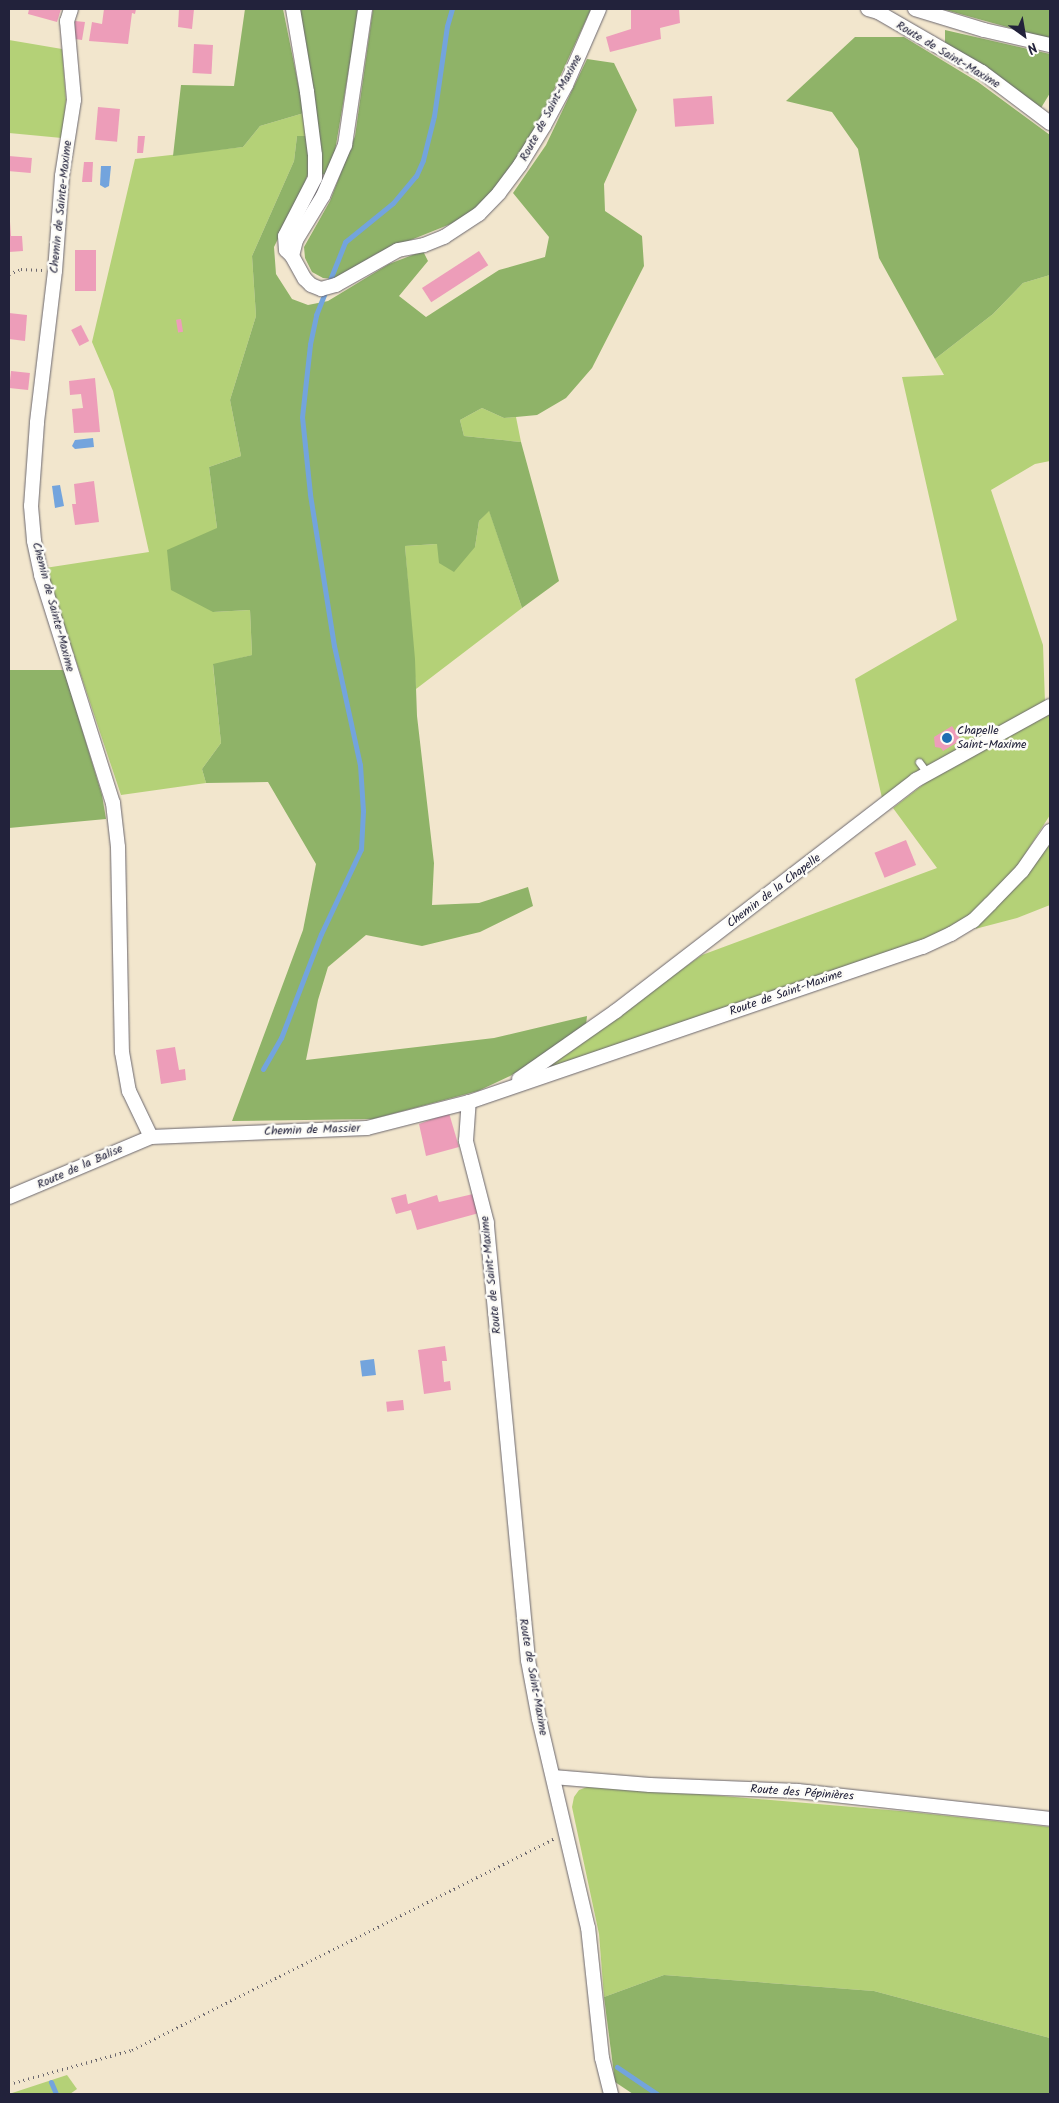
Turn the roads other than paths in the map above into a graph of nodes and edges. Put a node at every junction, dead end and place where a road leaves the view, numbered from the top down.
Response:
1 (71, 9) edge
2 (293, 9) edge
3 (365, 9) edge
4 (599, 9) edge
5 (868, 9) edge
6 (916, 9) edge
7 (1050, 45) edge
8 (1050, 123) edge
9 (292, 256) junction
10 (1050, 706) edge
11 (919, 762) dead end
12 (928, 774) junction
13 (1050, 831) edge
14 (506, 1088) junction
15 (470, 1102) junction
16 (151, 1136) junction
17 (9, 1197) edge
18 (553, 1777) junction
19 (1050, 1819) edge
20 (611, 2094) edge

1 - 16 street, Chemin de Sainte-Maxime
2 - 9 street
3 - 9 street
4 - 9 street, Route de Saint-Maxime
5 - 8 street, Route de Saint-Maxime
6 - 7 street
10 - 12 street, Chemin de la Chapelle
11 - 12 lane
12 - 14 street, Chemin de la Chapelle
13 - 14 street, Route de Saint-Maxime
14 - 15 street, Route de Saint-Maxime
15 - 16 street, Chemin de Massier
15 - 18 street, Route de Saint-Maxime
16 - 17 street, Route de la Balise
18 - 19 street, Route des Pépinières
18 - 20 street, Route de Saint-Maxime

